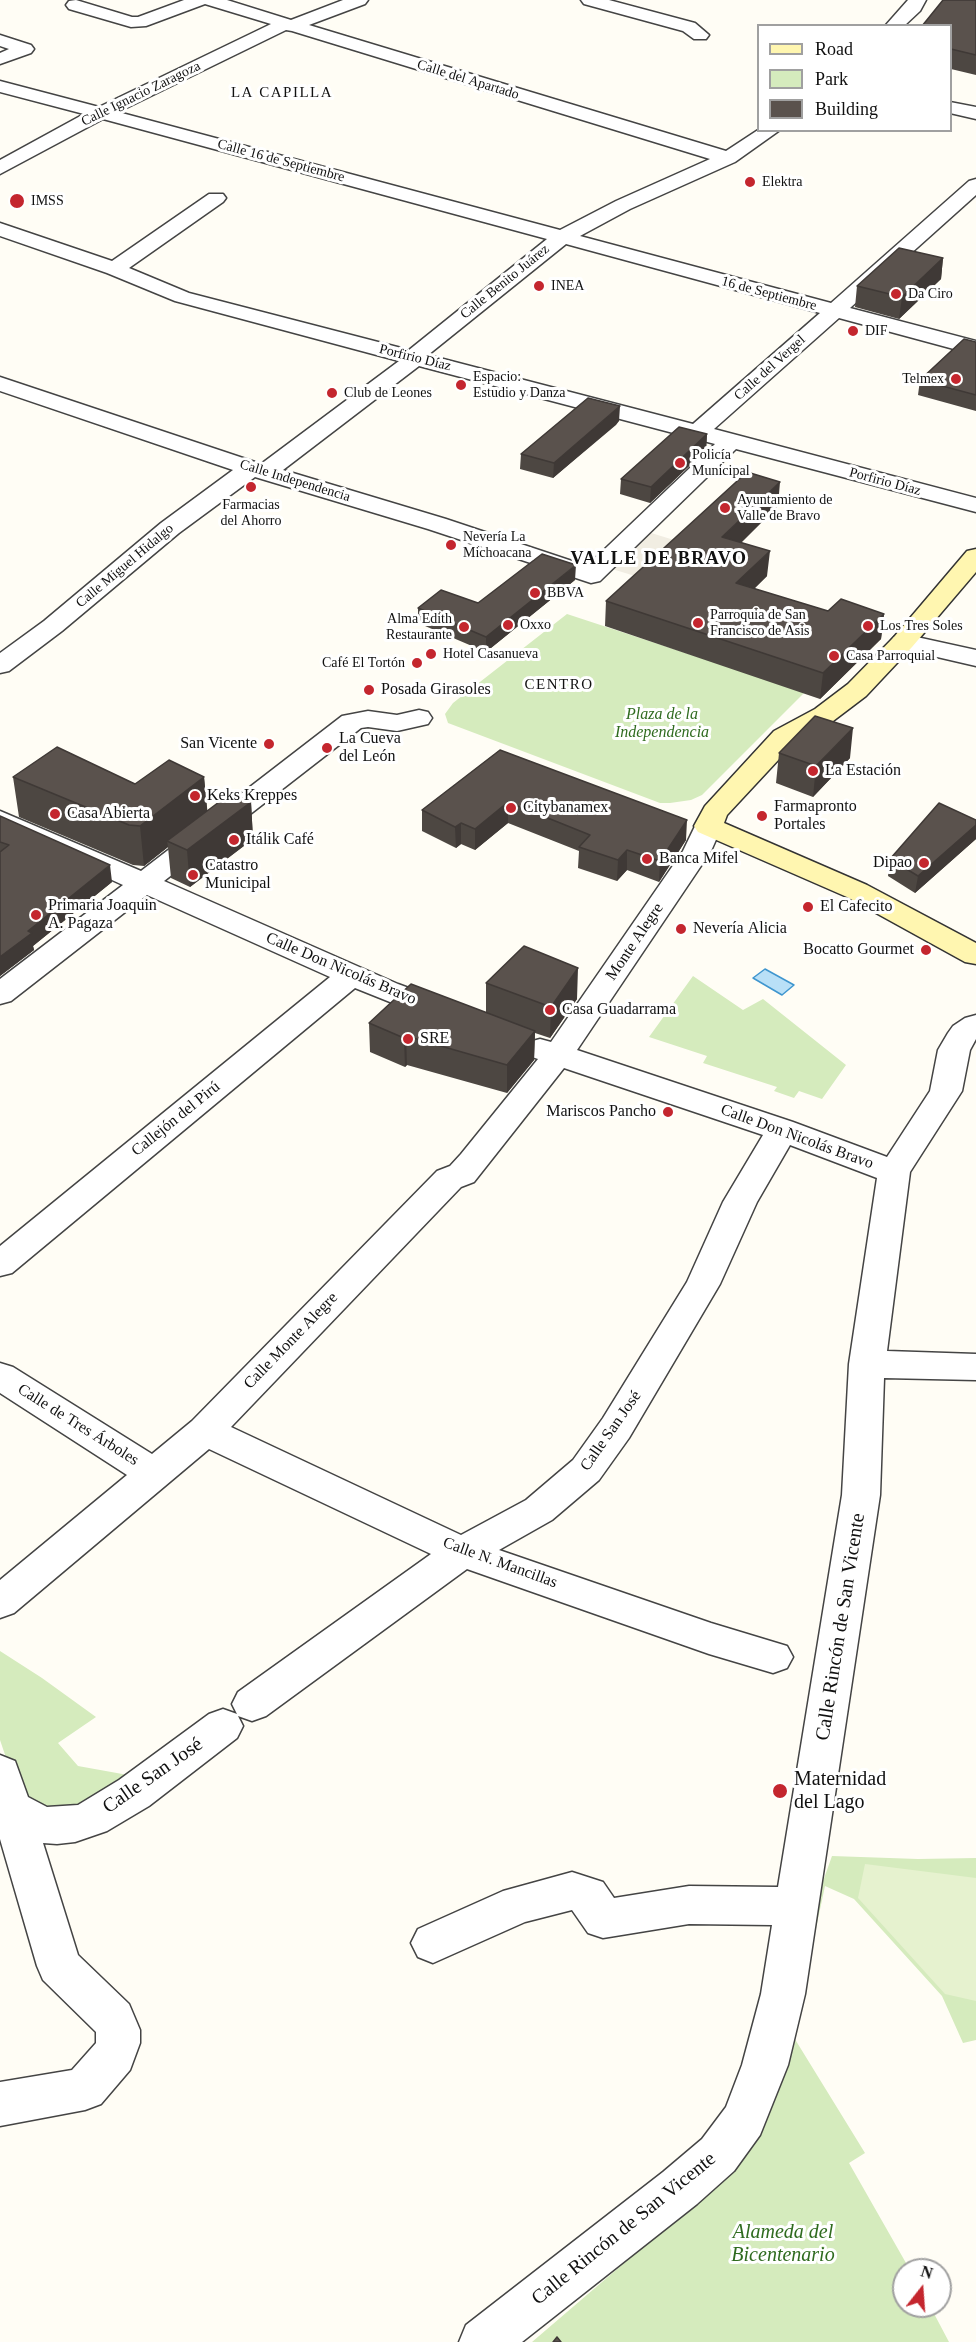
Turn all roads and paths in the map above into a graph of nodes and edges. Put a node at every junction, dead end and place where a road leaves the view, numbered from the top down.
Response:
1 (200, 0) edge
2 (208, 0) edge
3 (359, 0) edge
4 (590, 0) edge
5 (917, 0) edge
6 (75, 5) dead end
7 (661, 5) dead end
8 (640, 15) junction
9 (895, 24) edge
10 (288, 25) junction
11 (700, 35) dead end
12 (0, 40) edge
13 (0, 59) edge
14 (9, 88) edge
15 (952, 107) edge
16 (976, 113) edge
17 (99, 114) junction
18 (768, 132) edge
19 (728, 158) junction
20 (0, 168) edge
21 (976, 185) edge
22 (216, 198) dead end
23 (0, 229) edge
24 (562, 237) junction
25 (114, 269) junction
26 (833, 312) junction
27 (976, 348) edge
28 (414, 358) junction
29 (0, 384) edge
30 (698, 432) junction
31 (730, 442) junction
32 (258, 470) junction
33 (976, 505) edge
34 (976, 556) edge
35 (903, 642) junction
36 (976, 658) edge
37 (0, 665) edge
38 (419, 718) dead end
39 (0, 819) edge
40 (708, 826) junction
41 (142, 881) junction
42 (976, 955) edge
43 (352, 975) junction
44 (0, 993) edge
45 (465, 1021) edge
46 (976, 1025) edge
47 (510, 1038) edge
48 (558, 1055) junction
49 (782, 1130) junction
50 (894, 1172) junction
51 (0, 1264) edge
52 (867, 1364) junction
53 (976, 1367) edge
54 (0, 1376) edge
55 (205, 1431) junction
56 (155, 1474) junction
57 (462, 1552) junction
58 (0, 1602) edge
59 (773, 1657) dead end
60 (6, 1791) edge
61 (796, 1906) junction
62 (433, 1943) dead end
63 (0, 2104) edge
64 (483, 2342) edge

1 - 6 street
2 - 10 street, Calle del Apartado
3 - 10 street, Calle Ignacio Zaragoza
4 - 8 street
5 - 9 street
7 - 8 street
8 - 11 street
10 - 17 street, Calle Ignacio Zaragoza
10 - 19 street, Calle del Apartado
12 - 13 street
14 - 17 street, Calle 16 de Septiembre
15 - 16 street
17 - 20 street, Calle Ignacio Zaragoza
17 - 24 street, Calle 16 de Septiembre
18 - 19 street, Calle Benito Juárez
19 - 24 street, Calle Benito Juárez
21 - 26 street, Calle del Vergel
22 - 25 street
23 - 25 street, Porfirio Díaz
24 - 26 street, 16 de Septiembre
24 - 28 street, Calle Benito Juárez
25 - 28 street, Porfirio Díaz
26 - 27 street, 16 de Septiembre
26 - 30 street, Calle del Vergel
28 - 30 street, Porfirio Díaz
28 - 32 street, Calle Benito Juárez
29 - 32 street, Calle Independencia
30 - 31 street, Porfirio Díaz
31 - 32 street, Calle Independencia
31 - 33 street, Porfirio Díaz
32 - 37 street, Calle Miguel Hidalgo
34 - 35 street
35 - 36 street
35 - 40 street
38 - 41 street
39 - 41 street, Calle Don Nicolás Bravo
40 - 42 street
40 - 48 street, Monte Alegre
41 - 43 street, Calle Don Nicolás Bravo
41 - 44 street
43 - 45 street, Calle Don Nicolás Bravo
43 - 51 street, Callejón del Pirú
46 - 50 street, Calle Rincón de San Vicente
47 - 48 street, Calle Don Nicolás Bravo
48 - 49 street, Calle Don Nicolás Bravo
48 - 55 street, Calle Monte Alegre
49 - 50 street, Calle Don Nicolás Bravo
49 - 57 street, Calle San José
50 - 52 street, Calle Rincón de San Vicente
52 - 53 street
52 - 61 street, Calle Rincón de San Vicente
54 - 56 street, Calle de Tres Árboles
55 - 56 street, Calle Monte Alegre
55 - 57 street, Calle N. Mancillas
56 - 58 street, Calle Monte Alegre
57 - 59 street, Calle N. Mancillas
57 - 60 street, Calle San José
60 - 63 street
61 - 62 street
61 - 64 street, Calle Rincón de San Vicente

